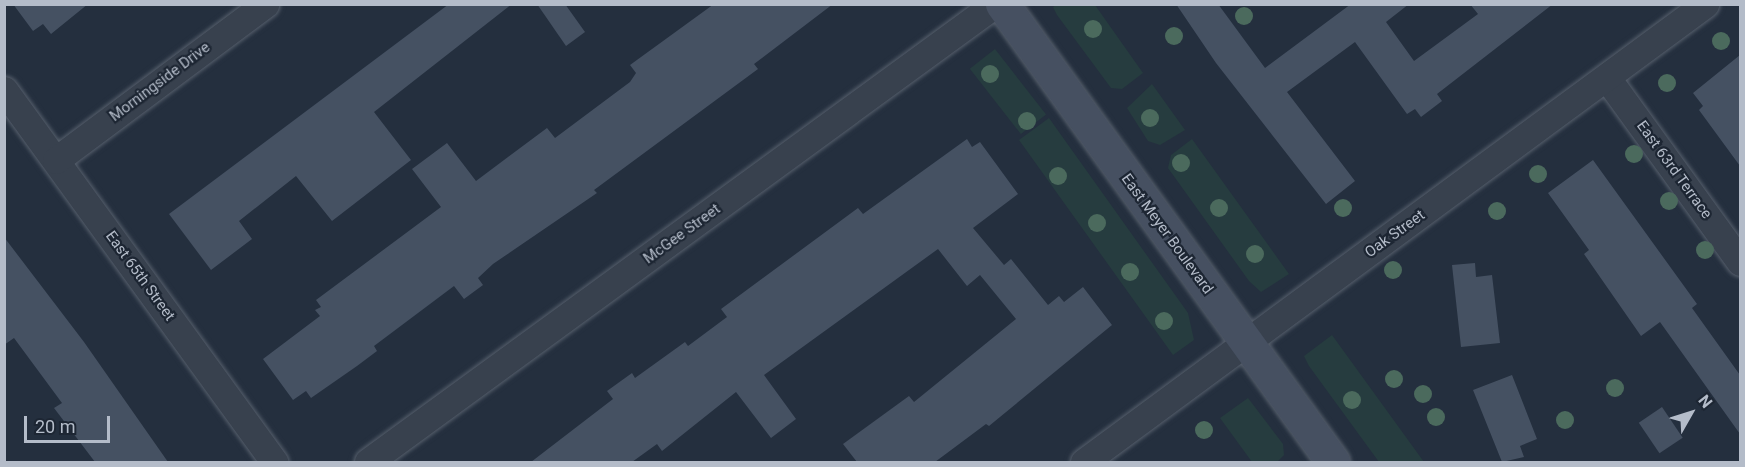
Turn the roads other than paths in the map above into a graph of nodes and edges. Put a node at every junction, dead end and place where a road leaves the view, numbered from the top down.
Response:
1 (265, 4) edge
2 (995, 4) edge
3 (1002, 4) edge
4 (1705, 4) edge
5 (1607, 78) junction
6 (4, 90) edge
7 (56, 160) junction
8 (1740, 262) edge
9 (1246, 342) junction
10 (274, 462) edge
11 (368, 462) edge
12 (1084, 462) edge
13 (1333, 462) edge

1 - 7 street, Morningside Drive
2 - 11 street, McGee Street
3 - 9 main road, East Meyer Boulevard
4 - 5 street, Oak Street
5 - 8 street, East 63rd Terrace
5 - 9 street, Oak Street
6 - 7 street, East 65th Street
7 - 10 street, East 65th Street
9 - 12 street, Oak Street
9 - 13 main road, East Meyer Boulevard

